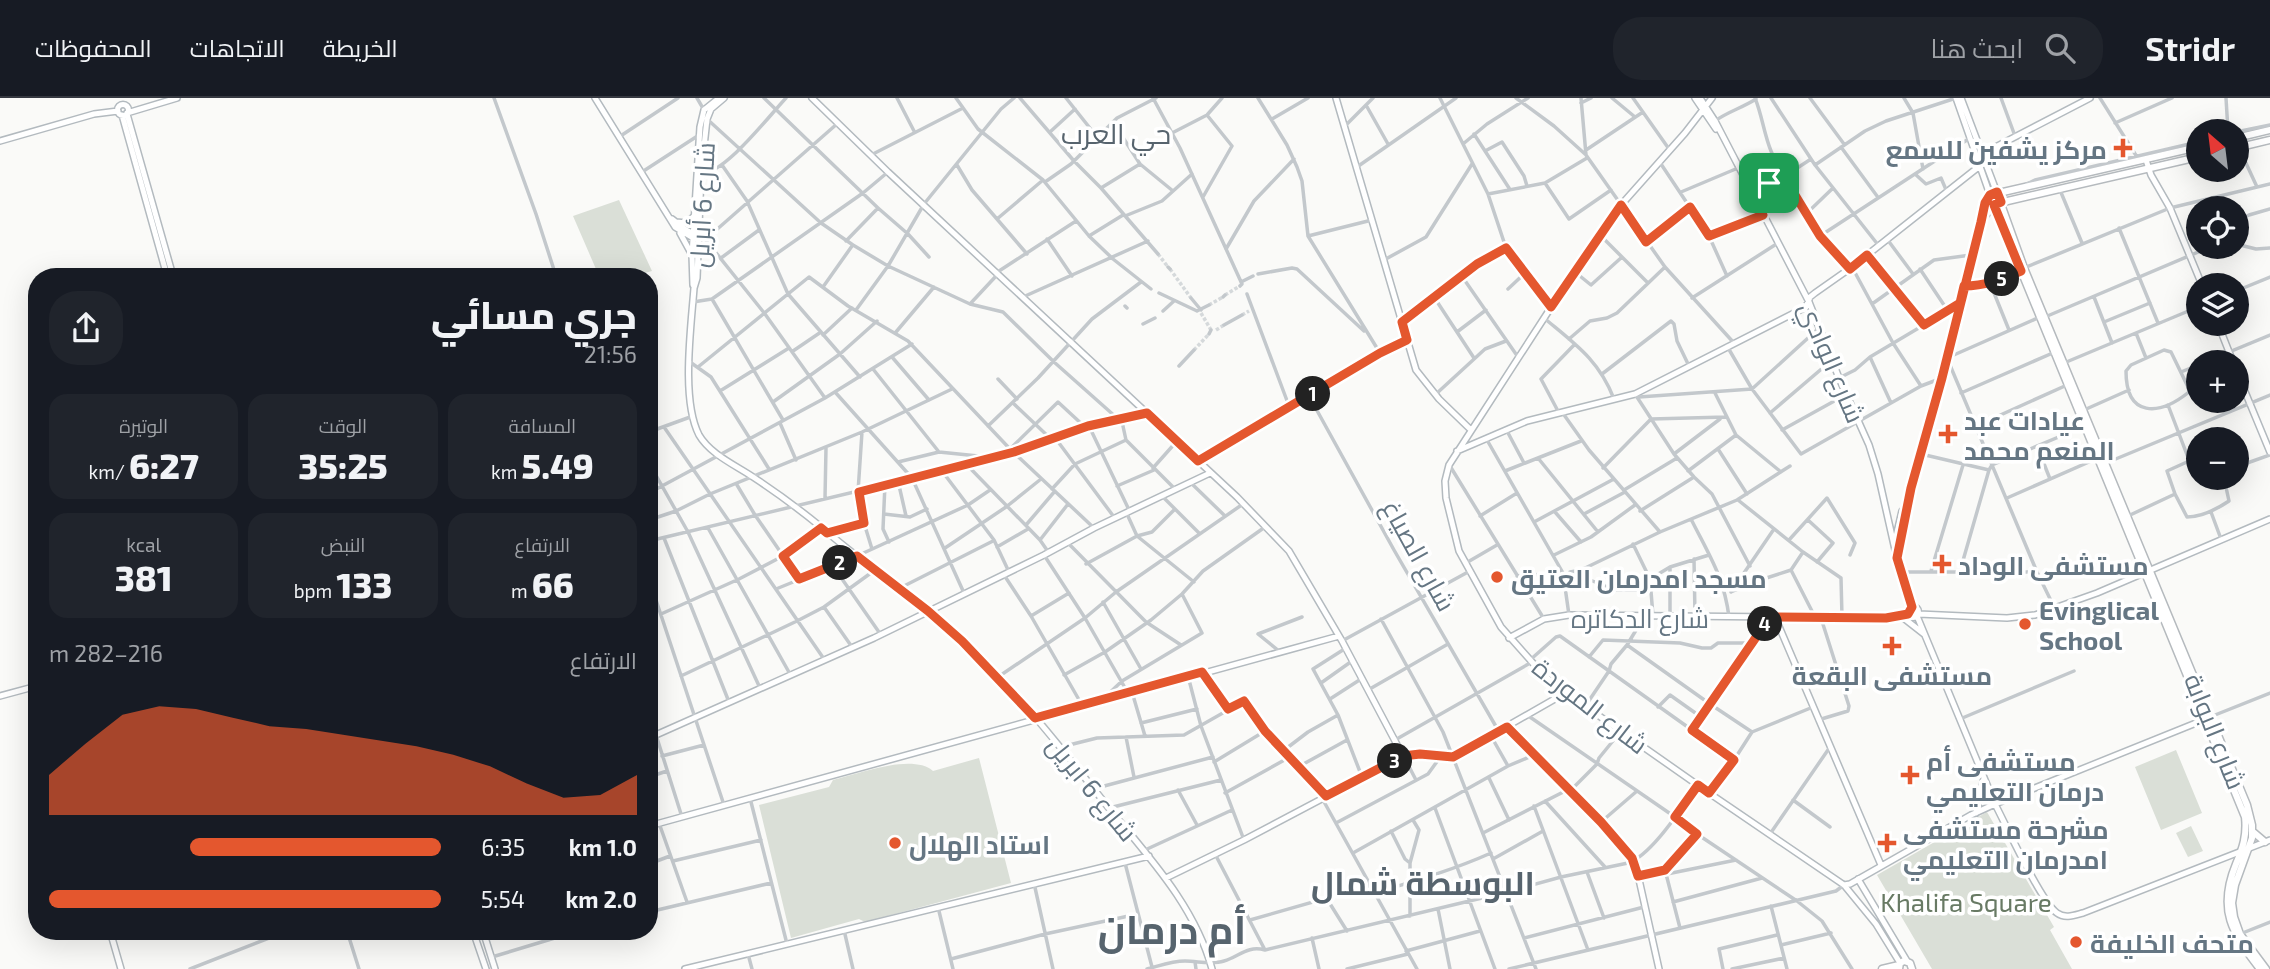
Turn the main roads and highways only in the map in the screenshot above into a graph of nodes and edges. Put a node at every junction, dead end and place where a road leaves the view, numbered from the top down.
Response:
1 (2270, 130) edge
2 (2249, 135) edge
3 (2270, 140) edge
4 (2249, 145) edge
5 (2186, 150) edge
6 (2186, 160) edge
7 (1998, 207) junction
8 (2043, 317) junction
9 (2147, 571) junction
10 (2208, 718) junction
11 (2252, 831) junction
12 (2268, 841) edge
13 (2245, 850) junction
14 (1901, 964) edge
15 (1882, 969) edge
16 (1912, 969) edge
17 (2260, 969) edge
18 (2266, 969) edge

1 - 2 main road
3 - 4 main road
5 - 7 main road
6 - 7 main road
7 - 8 main road
8 - 9 main road
8 - 9 main road
9 - 10 main road, شارع البوابة
10 - 11 main road, شارع البوابة
10 - 13 main road, شارع البوابة
11 - 12 main road
11 - 13 main road, شارع البوابة
13 - 17 main road, شارع البوابة
13 - 18 main road, شارع البوابة
14 - 15 main road
14 - 16 main road

